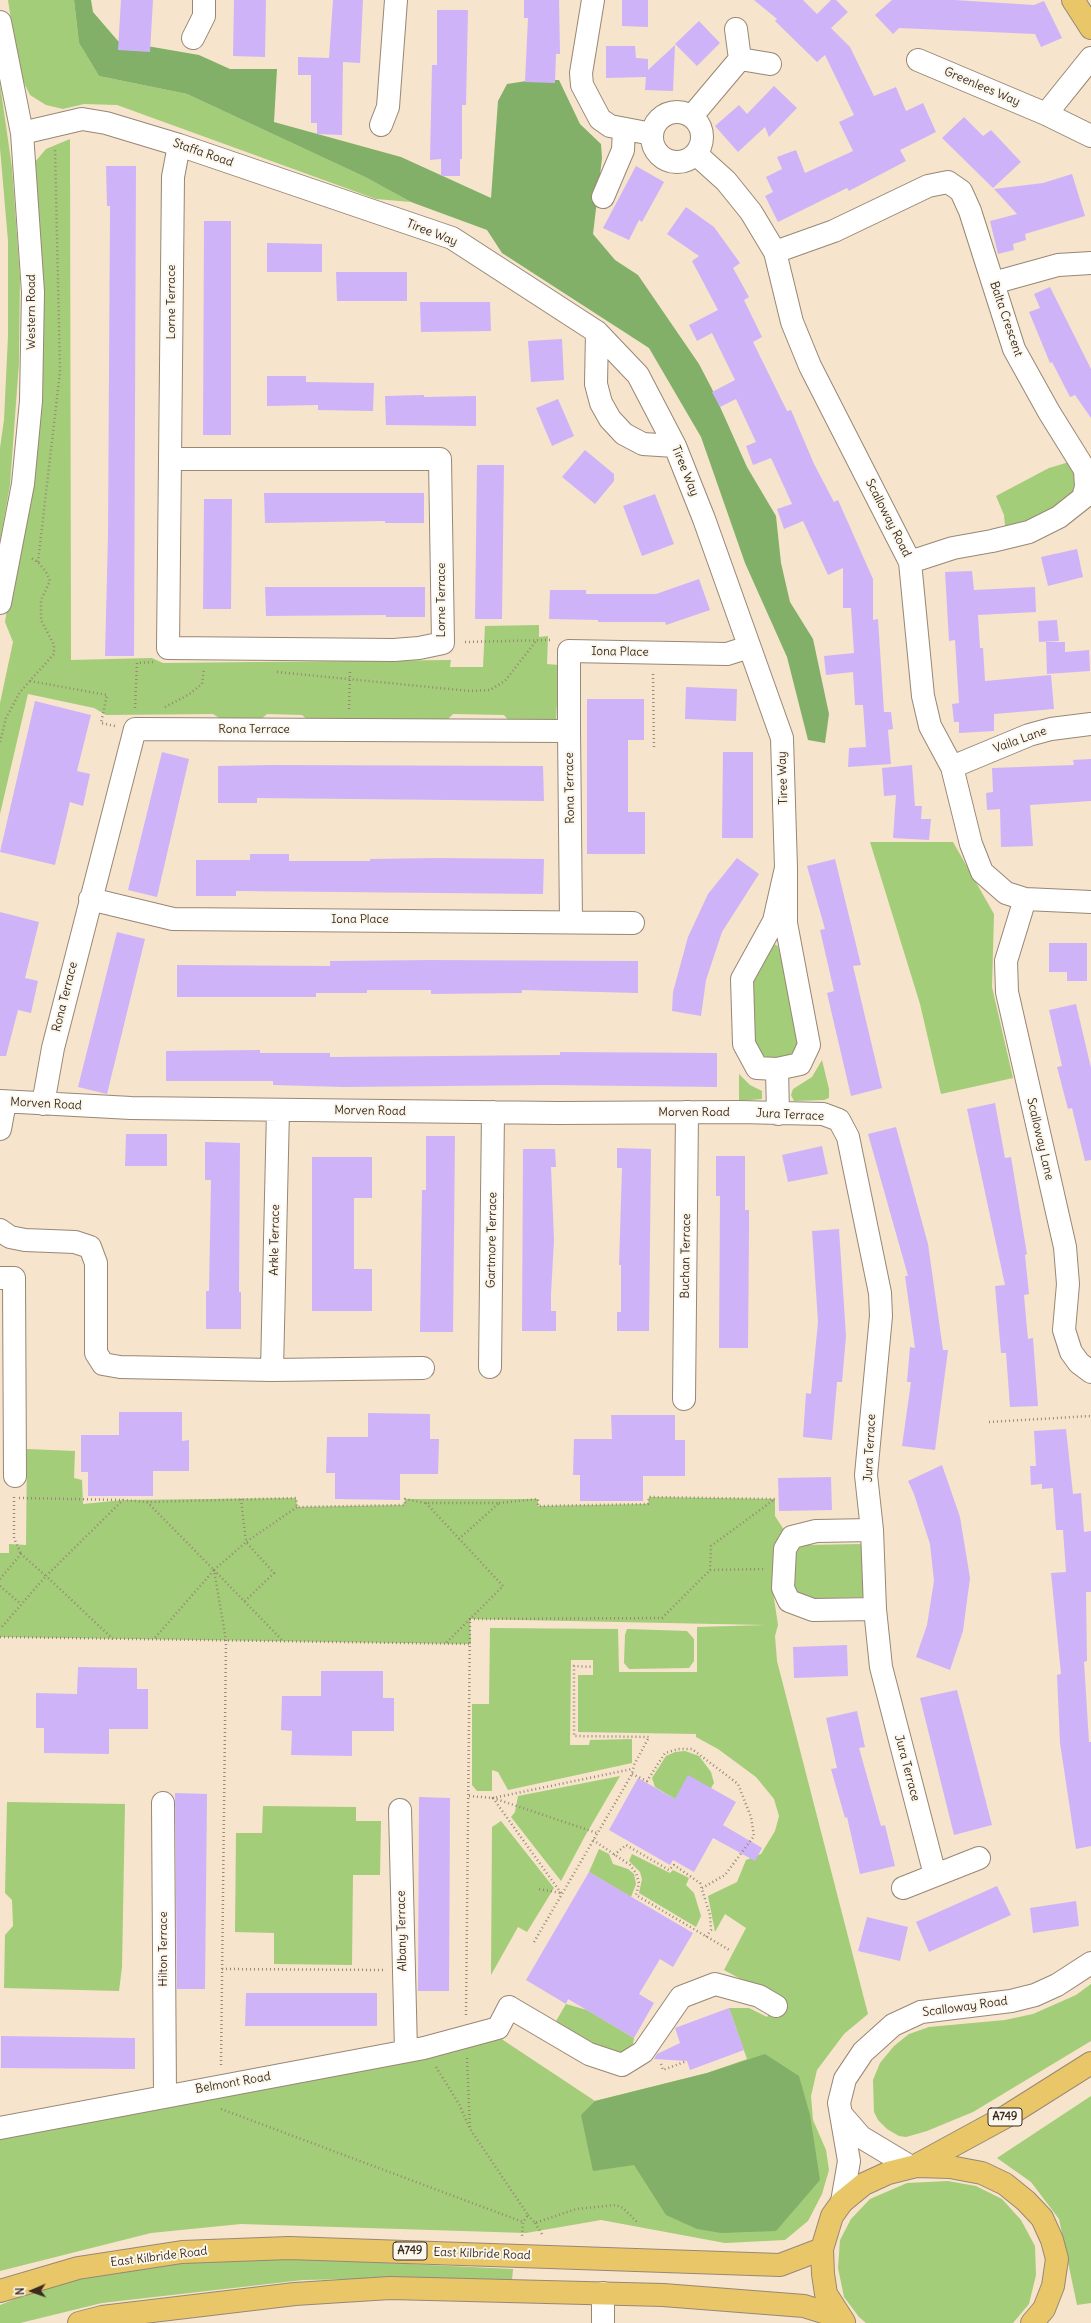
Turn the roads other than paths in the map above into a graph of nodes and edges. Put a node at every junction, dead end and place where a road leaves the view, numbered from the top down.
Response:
1 (204, 0) edge
2 (396, 0) edge
3 (593, 0) edge
4 (1073, 0) edge
5 (0, 22) edge
6 (1091, 28) edge
7 (736, 29) dead end
8 (193, 38) dead end
9 (1091, 58) edge
10 (740, 59) junction
11 (918, 60) dead end
12 (770, 64) dead end
13 (1046, 114) junction
14 (692, 116) junction
15 (381, 125) dead end
16 (624, 129) junction
17 (22, 134) junction
18 (652, 134) junction
19 (1091, 136) edge
20 (179, 145) junction
21 (696, 154) junction
22 (603, 197) dead end
23 (381, 214) joint
24 (775, 252) junction
25 (1091, 263) edge
26 (993, 283) junction
27 (597, 332) junction
28 (675, 446) junction
29 (170, 459) junction
30 (910, 562) junction
31 (0, 603) edge
32 (749, 646) junction
33 (1091, 724) edge
34 (569, 731) junction
35 (952, 767) junction
36 (786, 868) junction
37 (90, 899) junction
38 (1025, 899) junction
39 (1091, 902) edge
40 (571, 922) junction
41 (634, 923) dead end
42 (777, 1069) junction
43 (2, 1102) edge
44 (43, 1104) junction
45 (278, 1110) junction
46 (493, 1112) junction
47 (688, 1112) junction
48 (739, 1112) joint
49 (778, 1114) junction
50 (0, 1129) edge
51 (0, 1230) edge
52 (0, 1278) edge
53 (490, 1367) dead end
54 (423, 1368) dead end
55 (272, 1370) junction
56 (1091, 1372) edge
57 (684, 1399) dead end
58 (15, 1476) road end
59 (872, 1530) junction
60 (875, 1609) junction
61 (163, 1803) dead end
62 (400, 1810) dead end
63 (979, 1858) dead end
64 (935, 1875) junction
65 (903, 1888) dead end
66 (1091, 1963) edge
67 (776, 2006) dead end
68 (415, 2050) junction
69 (1091, 2063) edge
70 (165, 2095) junction
71 (840, 2114) junction
72 (0, 2128) edge
73 (914, 2166) junction
74 (842, 2202) junction
75 (822, 2249) junction
76 (0, 2291) edge
77 (603, 2293) junction
78 (131, 2318) edge
79 (842, 2320) edge
80 (79, 2323) edge
81 (603, 2323) edge
82 (1032, 2323) edge

1 - 8 street
2 - 15 street
3 - 16 street
4 - 6 main road
5 - 17 street, Western Road
7 - 10 street
9 - 13 street
10 - 12 street
10 - 14 street
11 - 13 street, Greenlees Way
13 - 19 street, Greenlees Way
14 - 18 street
14 - 21 street
16 - 18 street
16 - 22 street
17 - 20 street, Staffa Road
17 - 31 street, Western Road
18 - 21 street
20 - 23 street, Staffa Road
20 - 29 street, Lorne Terrace
21 - 24 street, Scalloway Road
23 - 27 street, Tiree Way
24 - 26 street, Balta Crescent
24 - 30 street, Scalloway Road
25 - 26 street
26 - 30 street, Balta Crescent
27 - 28 street, Tiree Way
27 - 28 street
28 - 32 street, Tiree Way
29 - 29 street, Lorne Terrace
30 - 35 street, Scalloway Road
32 - 34 street, Iona Place
32 - 36 street, Tiree Way
33 - 35 street, Vaila Lane
34 - 37 street, Rona Terrace
34 - 40 street, Rona Terrace
35 - 38 street, Scalloway Road
36 - 42 street, Tiree Way
36 - 42 street, Tiree Way
37 - 40 street, Iona Place
37 - 44 street, Rona Terrace
38 - 39 street, Scalloway Road
38 - 56 street, Scalloway Lane
40 - 41 street, Iona Place
42 - 49 street
43 - 44 street, Morven Road
43 - 50 street
44 - 45 street, Morven Road
45 - 46 street, Morven Road
45 - 55 street, Arkle Terrace
46 - 47 street, Morven Road
46 - 53 street, Gartmore Terrace
47 - 48 street, Morven Road
47 - 57 street, Buchan Terrace
48 - 49 street, Jura Terrace
49 - 59 street, Jura Terrace
51 - 55 street
52 - 58 street
54 - 55 street
59 - 60 street, Jura Terrace
59 - 60 street
60 - 64 street, Jura Terrace
61 - 70 street, Hilton Terrace
62 - 68 street, Albany Terrace
63 - 64 street
64 - 65 street
66 - 71 street, Scalloway Road
67 - 68 street, Belmont Road
68 - 70 street, Belmont Road
69 - 73 main road, A749
70 - 72 street, Belmont Road
71 - 73 street
71 - 74 street, Scalloway Road
73 - 74 main road
73 - 82 main road
74 - 75 main road
75 - 76 main road, East Kilbride Road / A749
75 - 79 main road
77 - 78 main road
77 - 79 main road
77 - 81 street
78 - 80 main road

